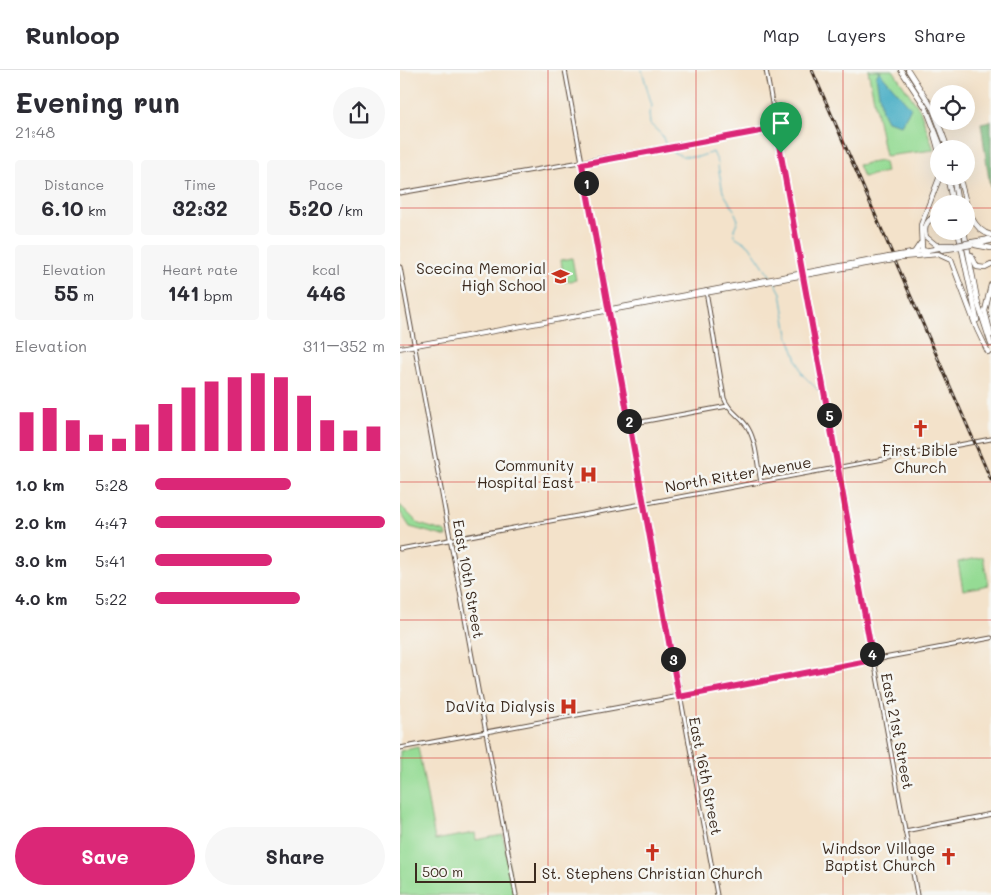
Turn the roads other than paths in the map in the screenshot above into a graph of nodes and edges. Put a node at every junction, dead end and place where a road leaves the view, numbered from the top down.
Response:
1 (565, 70) edge
2 (766, 70) edge
3 (901, 70) edge
4 (908, 70) edge
5 (776, 128) junction
6 (938, 140) edge
7 (946, 140) edge
8 (582, 164) junction
9 (936, 185) edge
10 (961, 185) edge
11 (400, 193) edge
12 (930, 221) edge
13 (990, 239) edge
14 (930, 240) edge
15 (930, 240) edge
16 (959, 240) edge
17 (966, 240) edge
18 (967, 240) edge
19 (920, 243) junction
20 (973, 244) junction
21 (955, 246) junction
22 (991, 248) edge
23 (914, 252) junction
24 (924, 252) junction
25 (900, 257) junction
26 (991, 265) edge
27 (400, 267) edge
28 (804, 275) junction
29 (991, 285) edge
30 (706, 292) junction
31 (609, 309) junction
32 (991, 335) edge
33 (991, 344) edge
34 (414, 345) junction
35 (400, 348) edge
36 (988, 352) junction
37 (991, 358) edge
38 (728, 406) junction
39 (630, 424) junction
40 (991, 439) edge
41 (838, 467) junction
42 (761, 482) junction
43 (644, 502) junction
44 (450, 538) junction
45 (400, 549) edge
46 (991, 638) edge
47 (873, 660) junction
48 (679, 697) junction
49 (486, 732) junction
50 (400, 748) edge
51 (991, 814) edge
52 (905, 831) junction
53 (516, 895) edge
54 (716, 895) edge
55 (917, 895) edge

1 - 8 main road, East 16th Street
2 - 5 main road, East 21st Street
3 - 6 highway
4 - 7 highway
5 - 8 main road
5 - 28 main road, East 21st Street
8 - 11 main road
8 - 31 main road, East 16th Street
9 - 19 highway
10 - 13 highway
12 - 15 highway
13 - 20 main road
14 - 21 highway
16 - 36 highway
17 - 33 highway
18 - 26 highway
19 - 23 highway
19 - 24 highway
20 - 21 main road, bridge
20 - 22 highway
21 - 24 main road
23 - 24 main road
23 - 25 main road
24 - 25 main road
25 - 28 main road, bridge
25 - 36 highway
27 - 34 main road, East 10th Street
28 - 30 main road
28 - 41 main road, East 21st Street
29 - 32 highway
30 - 31 main road
30 - 38 main road
31 - 34 main road
31 - 39 main road, East 16th Street
34 - 35 main road
34 - 44 main road, East 10th Street
36 - 37 highway
38 - 39 main road
38 - 42 main road
39 - 43 main road, East 16th Street
40 - 41 main road, North Ritter Avenue
41 - 42 main road, North Ritter Avenue
41 - 47 main road, East 21st Street
42 - 43 main road, North Ritter Avenue
43 - 44 main road, North Ritter Avenue
43 - 48 main road, East 16th Street
44 - 45 main road, North Ritter Avenue
44 - 49 main road, East 10th Street
46 - 47 main road
47 - 48 main road
47 - 52 main road, East 21st Street
48 - 49 main road
48 - 54 main road, East 16th Street
49 - 50 main road
49 - 53 main road, East 10th Street
51 - 52 main road
52 - 55 main road, East 21st Street

